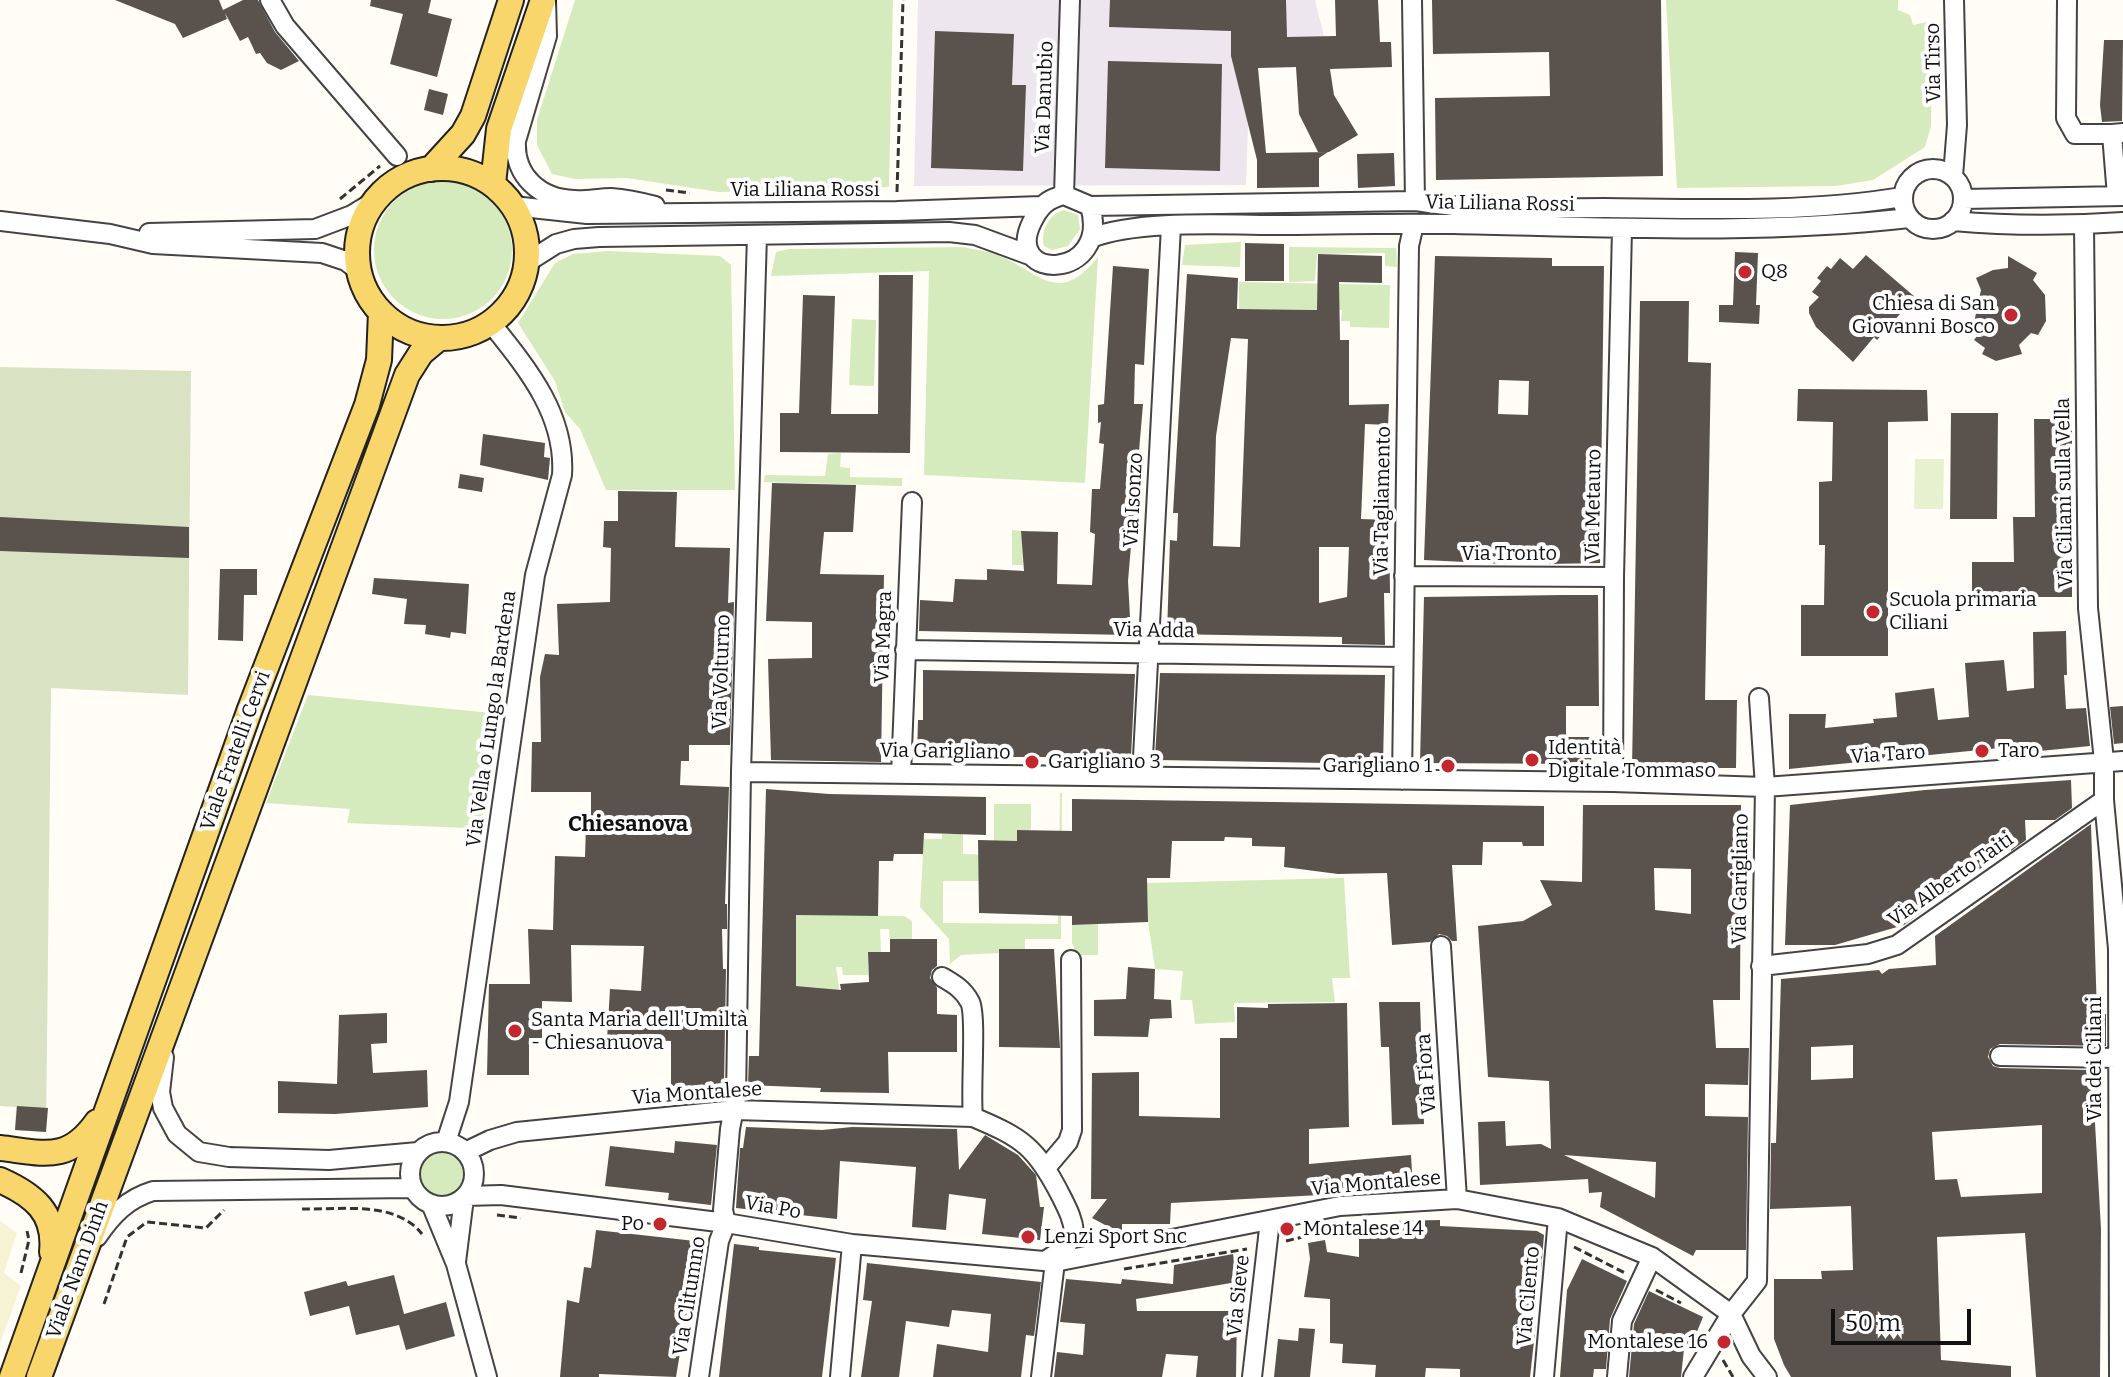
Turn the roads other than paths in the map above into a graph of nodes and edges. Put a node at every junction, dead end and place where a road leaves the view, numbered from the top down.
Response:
1 (270, 0) edge
2 (511, 0) edge
3 (545, 0) edge
4 (1070, 0) edge
5 (1412, 0) edge
6 (1954, 0) edge
7 (2067, 1) edge
8 (1957, 125) junction
9 (2118, 134) edge
10 (397, 156) road end
11 (1933, 168) junction
12 (431, 169) junction
13 (1953, 176) junction
14 (493, 184) junction
15 (1064, 195) junction
16 (2120, 196) edge
17 (1902, 197) junction
18 (1963, 199) junction
19 (375, 201) junction
20 (1415, 201) junction
21 (513, 206) junction
22 (1041, 206) junction
23 (1090, 206) junction
24 (685, 213) junction
25 (1909, 218) junction
26 (0, 221) edge
27 (1953, 221) junction
28 (2123, 222) edge
29 (1414, 224) junction
30 (2084, 225) junction
31 (1171, 226) junction
32 (1622, 229) junction
33 (110, 234) junction
34 (757, 235) junction
35 (1091, 238) junction
36 (1032, 256) junction
37 (526, 263) junction
38 (359, 271) junction
39 (381, 312) junction
40 (490, 322) junction
41 (439, 338) junction
42 (912, 502) dead end
43 (1404, 576) junction
44 (1614, 577) junction
45 (905, 650) junction
46 (1147, 653) junction
47 (1403, 657) junction
48 (1759, 698) dead end
49 (2104, 761) junction
50 (2123, 761) edge
51 (741, 772) junction
52 (901, 774) junction
53 (1142, 776) junction
54 (1402, 780) junction
55 (1613, 782) junction
56 (1765, 787) junction
57 (2104, 800) junction
58 (1441, 946) dead end
59 (2120, 949) edge
60 (1071, 960) dead end
61 (1761, 966) junction
62 (942, 977) dead end
63 (165, 1036) junction
64 (2000, 1056) dead end
65 (2117, 1058) junction
66 (110, 1104) junction
67 (735, 1110) junction
68 (973, 1117) junction
69 (2120, 1122) edge
70 (446, 1142) junction
71 (0, 1148) edge
72 (418, 1152) junction
73 (465, 1152) junction
74 (117, 1163) joint
75 (1046, 1168) junction
76 (0, 1180) edge
77 (79, 1188) joint
78 (412, 1188) junction
79 (465, 1197) junction
80 (1457, 1199) junction
81 (432, 1206) junction
82 (1558, 1218) junction
83 (1270, 1220) junction
84 (726, 1223) junction
85 (852, 1244) junction
86 (84, 1256) junction
87 (1652, 1257) junction
88 (1058, 1261) junction
89 (456, 1264) junction
90 (49, 1273) junction
91 (2121, 1288) edge
92 (1731, 1314) junction
93 (12, 1377) edge
94 (39, 1377) edge
95 (487, 1377) edge
96 (699, 1377) edge
97 (840, 1377) edge
98 (1041, 1377) edge
99 (1252, 1377) edge
100 (1544, 1377) edge
101 (1617, 1377) edge
102 (1693, 1377) edge
103 (1767, 1377) edge
104 (2119, 1377) edge

1 - 10 street
2 - 12 main road
3 - 14 main road
3 - 24 street
4 - 15 street, Via Danubio
5 - 20 street
6 - 8 street, Via Tirso
7 - 9 street
8 - 11 street, Via Tirso
8 - 13 street, Via Tirso
9 - 16 street
11 - 13 street
11 - 17 street
12 - 14 main road
12 - 19 main road
13 - 18 street
14 - 21 main road
15 - 22 street, Via Liliana Rossi
15 - 23 street, Via Liliana Rossi
16 - 18 street
17 - 20 street, Via Liliana Rossi
17 - 25 street
18 - 27 street
19 - 33 street
19 - 38 main road
20 - 23 street, Via Liliana Rossi
21 - 24 street, Via Liliana Rossi
21 - 37 main road
22 - 24 street, Via Liliana Rossi
22 - 36 street
23 - 35 street
25 - 27 street, Via Liliana Rossi
25 - 32 street, Via Liliana Rossi
26 - 33 street
27 - 30 street, Via Liliana Rossi
28 - 30 street, Via Liliana Rossi
29 - 31 street, Via Liliana Rossi
29 - 32 street, Via Liliana Rossi
29 - 43 street, Via Tagliamento
30 - 49 street, Via Ciliani sulla Vella
31 - 35 street, Via Liliana Rossi
31 - 46 street, Via Isonzo
32 - 44 street, Via Metauro
33 - 38 street
34 - 36 street, Via Liliana Rossi
34 - 37 street, Via Liliana Rossi
34 - 51 street, Via Volturno
35 - 36 street, Via Liliana Rossi
37 - 40 main road
38 - 39 main road
39 - 41 main road
39 - 66 main road, Viale Fratelli Cervi
40 - 41 main road
40 - 70 street, Via Vella o Lungo la Bardena
41 - 63 main road, Viale Fratelli Cervi
42 - 45 street, Via Magra
43 - 44 street, Via Tronto
43 - 47 street, Via Tagliamento
44 - 55 street, Via Metauro
45 - 46 street, Via Adda
45 - 52 street, Via Magra
46 - 47 street, Via Adda
46 - 53 street, Via Isonzo
47 - 54 street, Via Tagliamento
48 - 56 street
49 - 50 street
49 - 56 street, Via Taro
49 - 57 street, Via dei Ciliani
51 - 52 street, Via Garigliano
51 - 67 street, Via Volturno
52 - 53 street, Via Garigliano
53 - 54 street, Via Garigliano
54 - 55 street, Via Garigliano
55 - 56 street, Via Garigliano
56 - 61 street, Via Garigliano
57 - 59 street, Via dei Ciliani
57 - 61 street, Via Alberto Taiti
58 - 80 street, Via Fiora
59 - 65 street, Via dei Ciliani
60 - 75 street
61 - 92 street, Via Garigliano
62 - 68 street
63 - 72 street
63 - 74 main road, Viale Fratelli Cervi
64 - 65 street
65 - 69 street, Via dei Ciliani
66 - 71 main road
66 - 77 main road, Viale Fratelli Cervi
67 - 68 street, Via Montalese
67 - 73 street, Via Montalese
67 - 84 street, Via Clitumno
68 - 75 street, Via Montalese
69 - 91 street, Via dei Ciliani
70 - 72 street
70 - 73 street
72 - 78 street
73 - 79 street
74 - 86 main road, Viale Nam Dinh
75 - 88 street, Via Montalese
76 - 90 main road
77 - 90 main road, Viale Nam Dinh
78 - 81 street
78 - 86 street
79 - 81 street
79 - 84 street, Via Po
79 - 89 street
80 - 82 street, Via Montalese
80 - 83 street, Via Montalese
81 - 89 street
82 - 87 street, Via Montalese
82 - 100 street, Via Cilento
83 - 88 street, Via Montalese
83 - 99 street, Via Sieve
84 - 85 street, Via Po
84 - 96 street, Via Clitumno
85 - 88 street, Via Po
85 - 97 street
86 - 94 main road, Viale Nam Dinh
87 - 92 street, Via Montalese
87 - 101 street
88 - 98 street
89 - 95 street
90 - 93 main road, Viale Nam Dinh
91 - 104 street, Via dei Ciliani
92 - 102 street, Via Garigliano
92 - 103 street, Via Montalese

